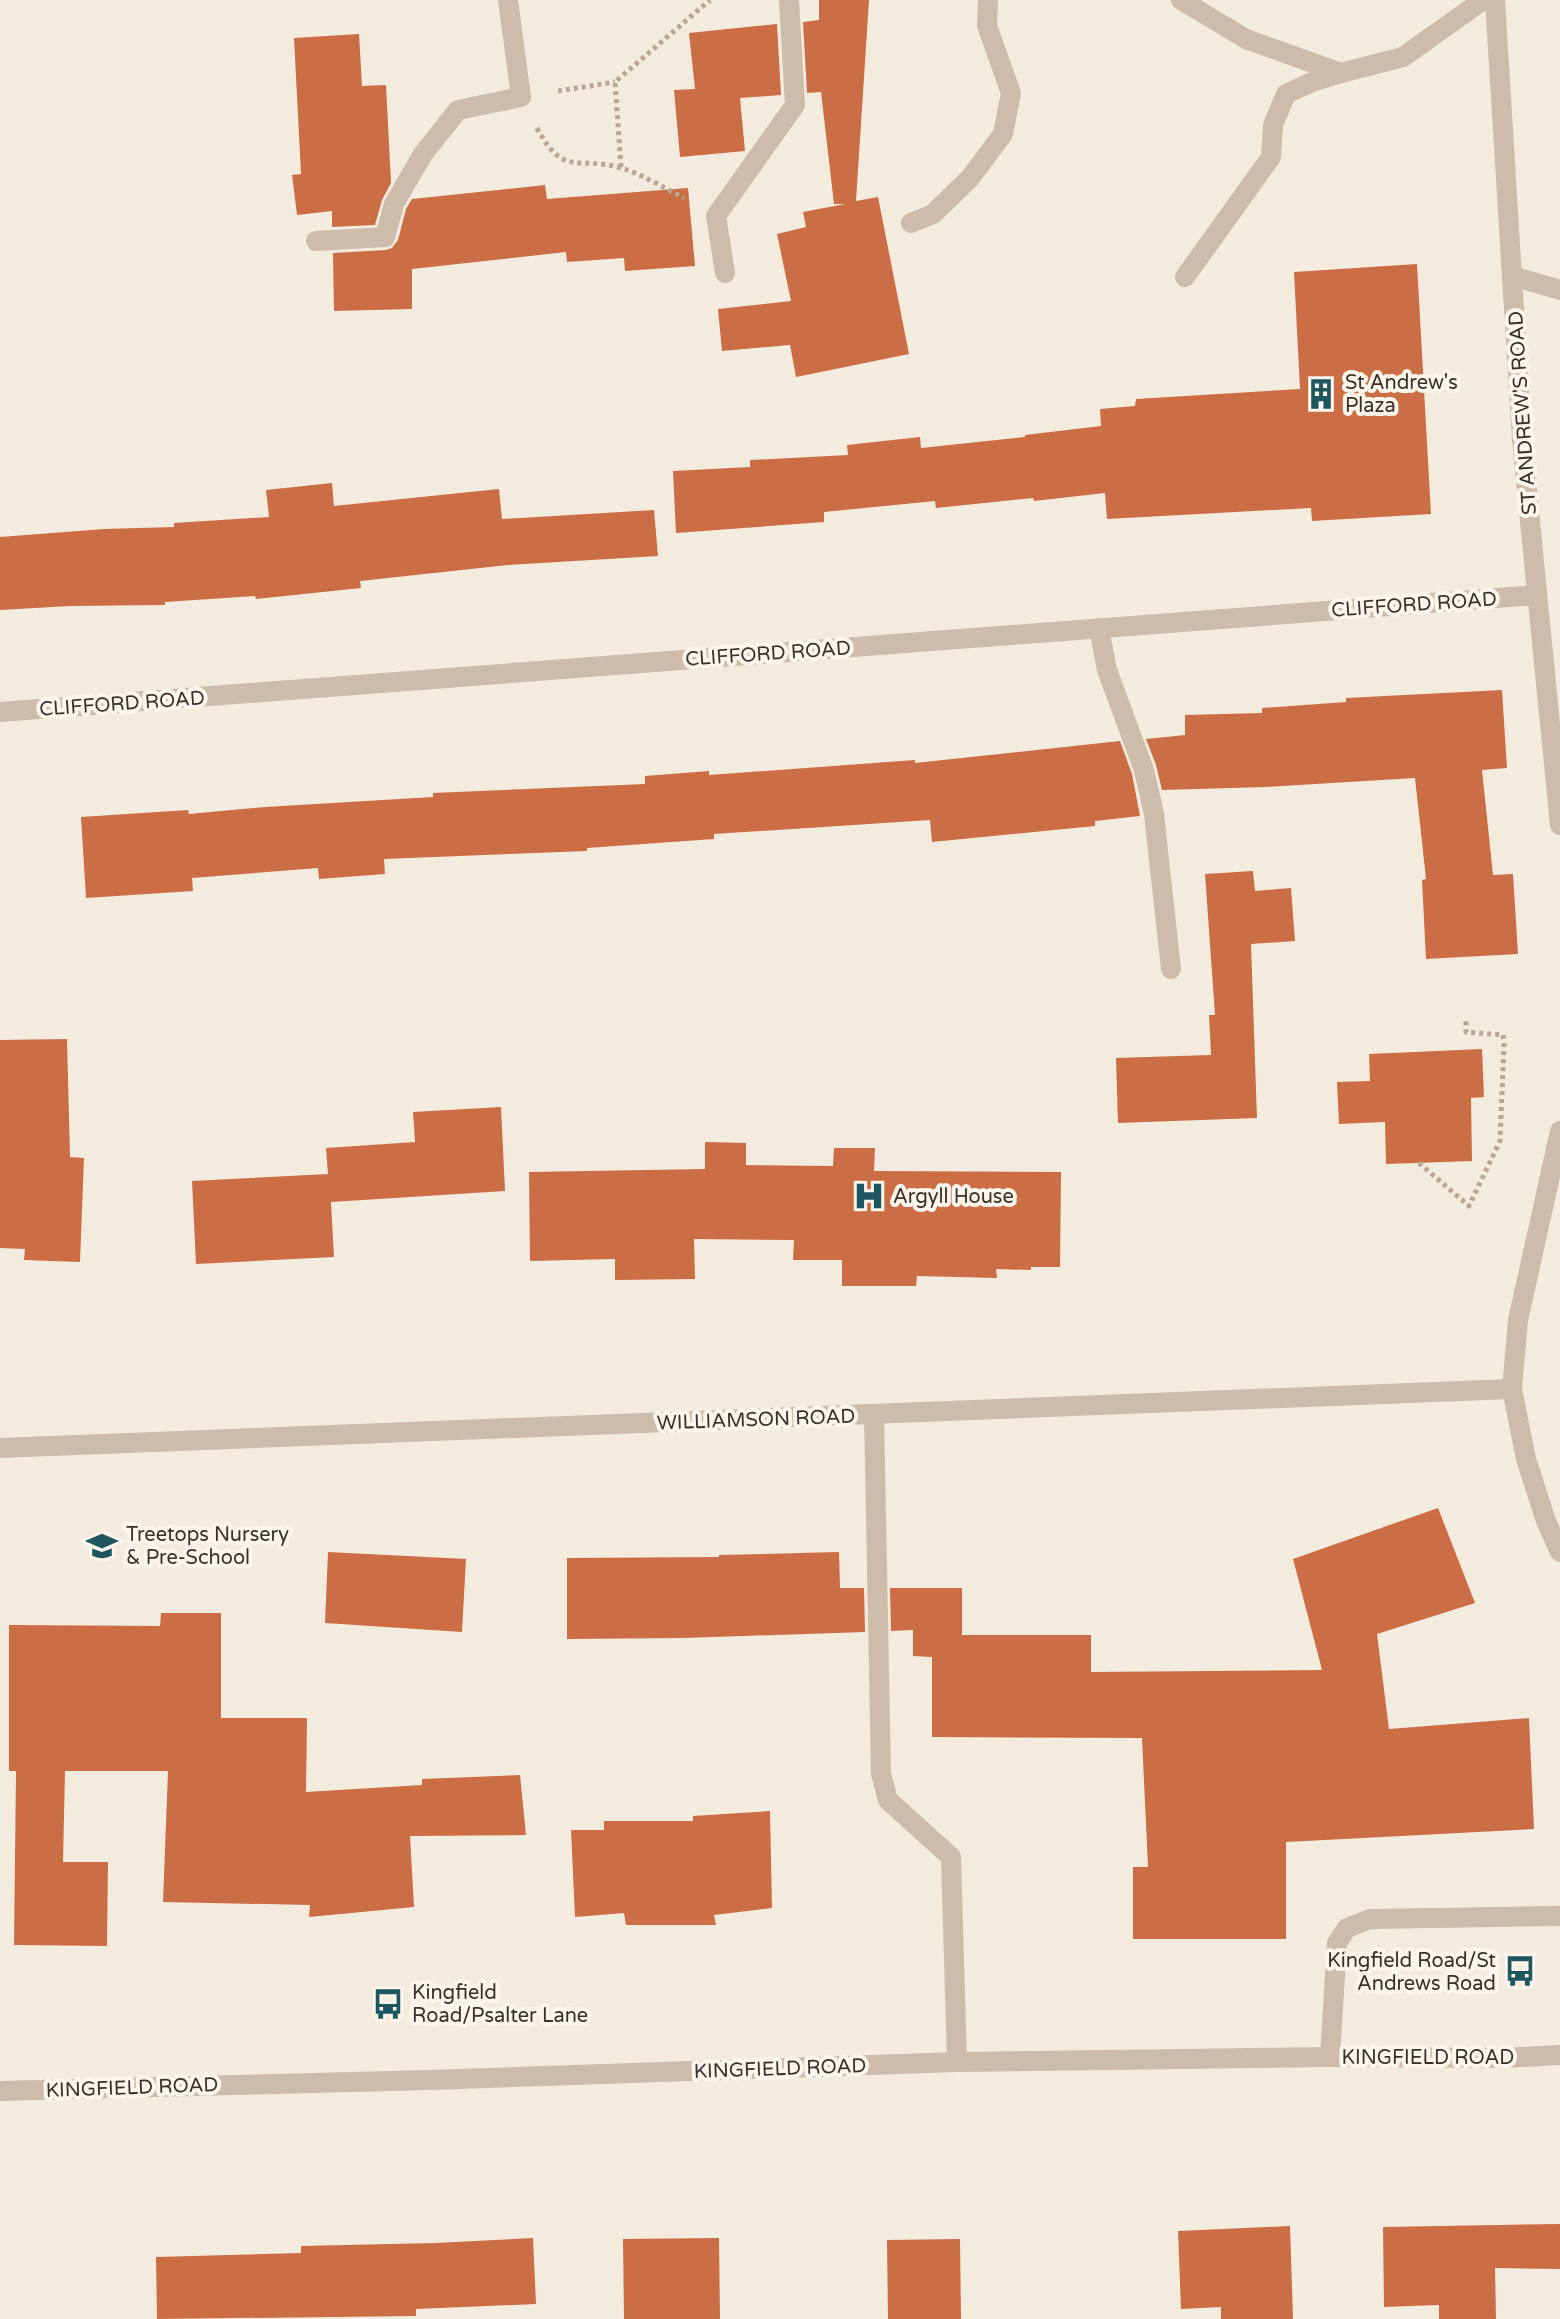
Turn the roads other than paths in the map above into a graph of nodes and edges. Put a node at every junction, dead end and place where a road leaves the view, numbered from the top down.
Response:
1 (508, 0) edge
2 (789, 0) edge
3 (988, 0) edge
4 (1181, 0) edge
5 (1483, 0) edge
6 (1495, 0) edge
7 (1341, 73) junction
8 (911, 223) dead end
9 (316, 241) dead end
10 (725, 273) dead end
11 (1512, 276) junction
12 (1185, 277) dead end
13 (1560, 290) edge
14 (1537, 595) junction
15 (1099, 628) junction
16 (0, 712) edge
17 (1560, 825) edge
18 (1171, 969) dead end
19 (1560, 1131) edge
20 (1512, 1389) junction
21 (874, 1414) junction
22 (0, 1448) edge
23 (1560, 1552) edge
24 (1560, 1916) edge
25 (1560, 2055) edge
26 (1330, 2057) junction
27 (957, 2062) junction
28 (0, 2091) edge

1 - 9 street
2 - 10 street
3 - 8 street
4 - 7 street
5 - 7 street
6 - 11 street, ST ANDREW'S ROAD
7 - 12 street
11 - 13 street
11 - 14 street, ST ANDREW'S ROAD
14 - 15 street, CLIFFORD ROAD
14 - 17 street, ST ANDREW'S ROAD
15 - 16 street, CLIFFORD ROAD
15 - 18 street
19 - 20 street
20 - 21 street, WILLIAMSON ROAD
20 - 23 street
21 - 22 street, WILLIAMSON ROAD
21 - 27 street
24 - 26 street
25 - 26 street, KINGFIELD ROAD
26 - 27 street, KINGFIELD ROAD
27 - 28 street, KINGFIELD ROAD

